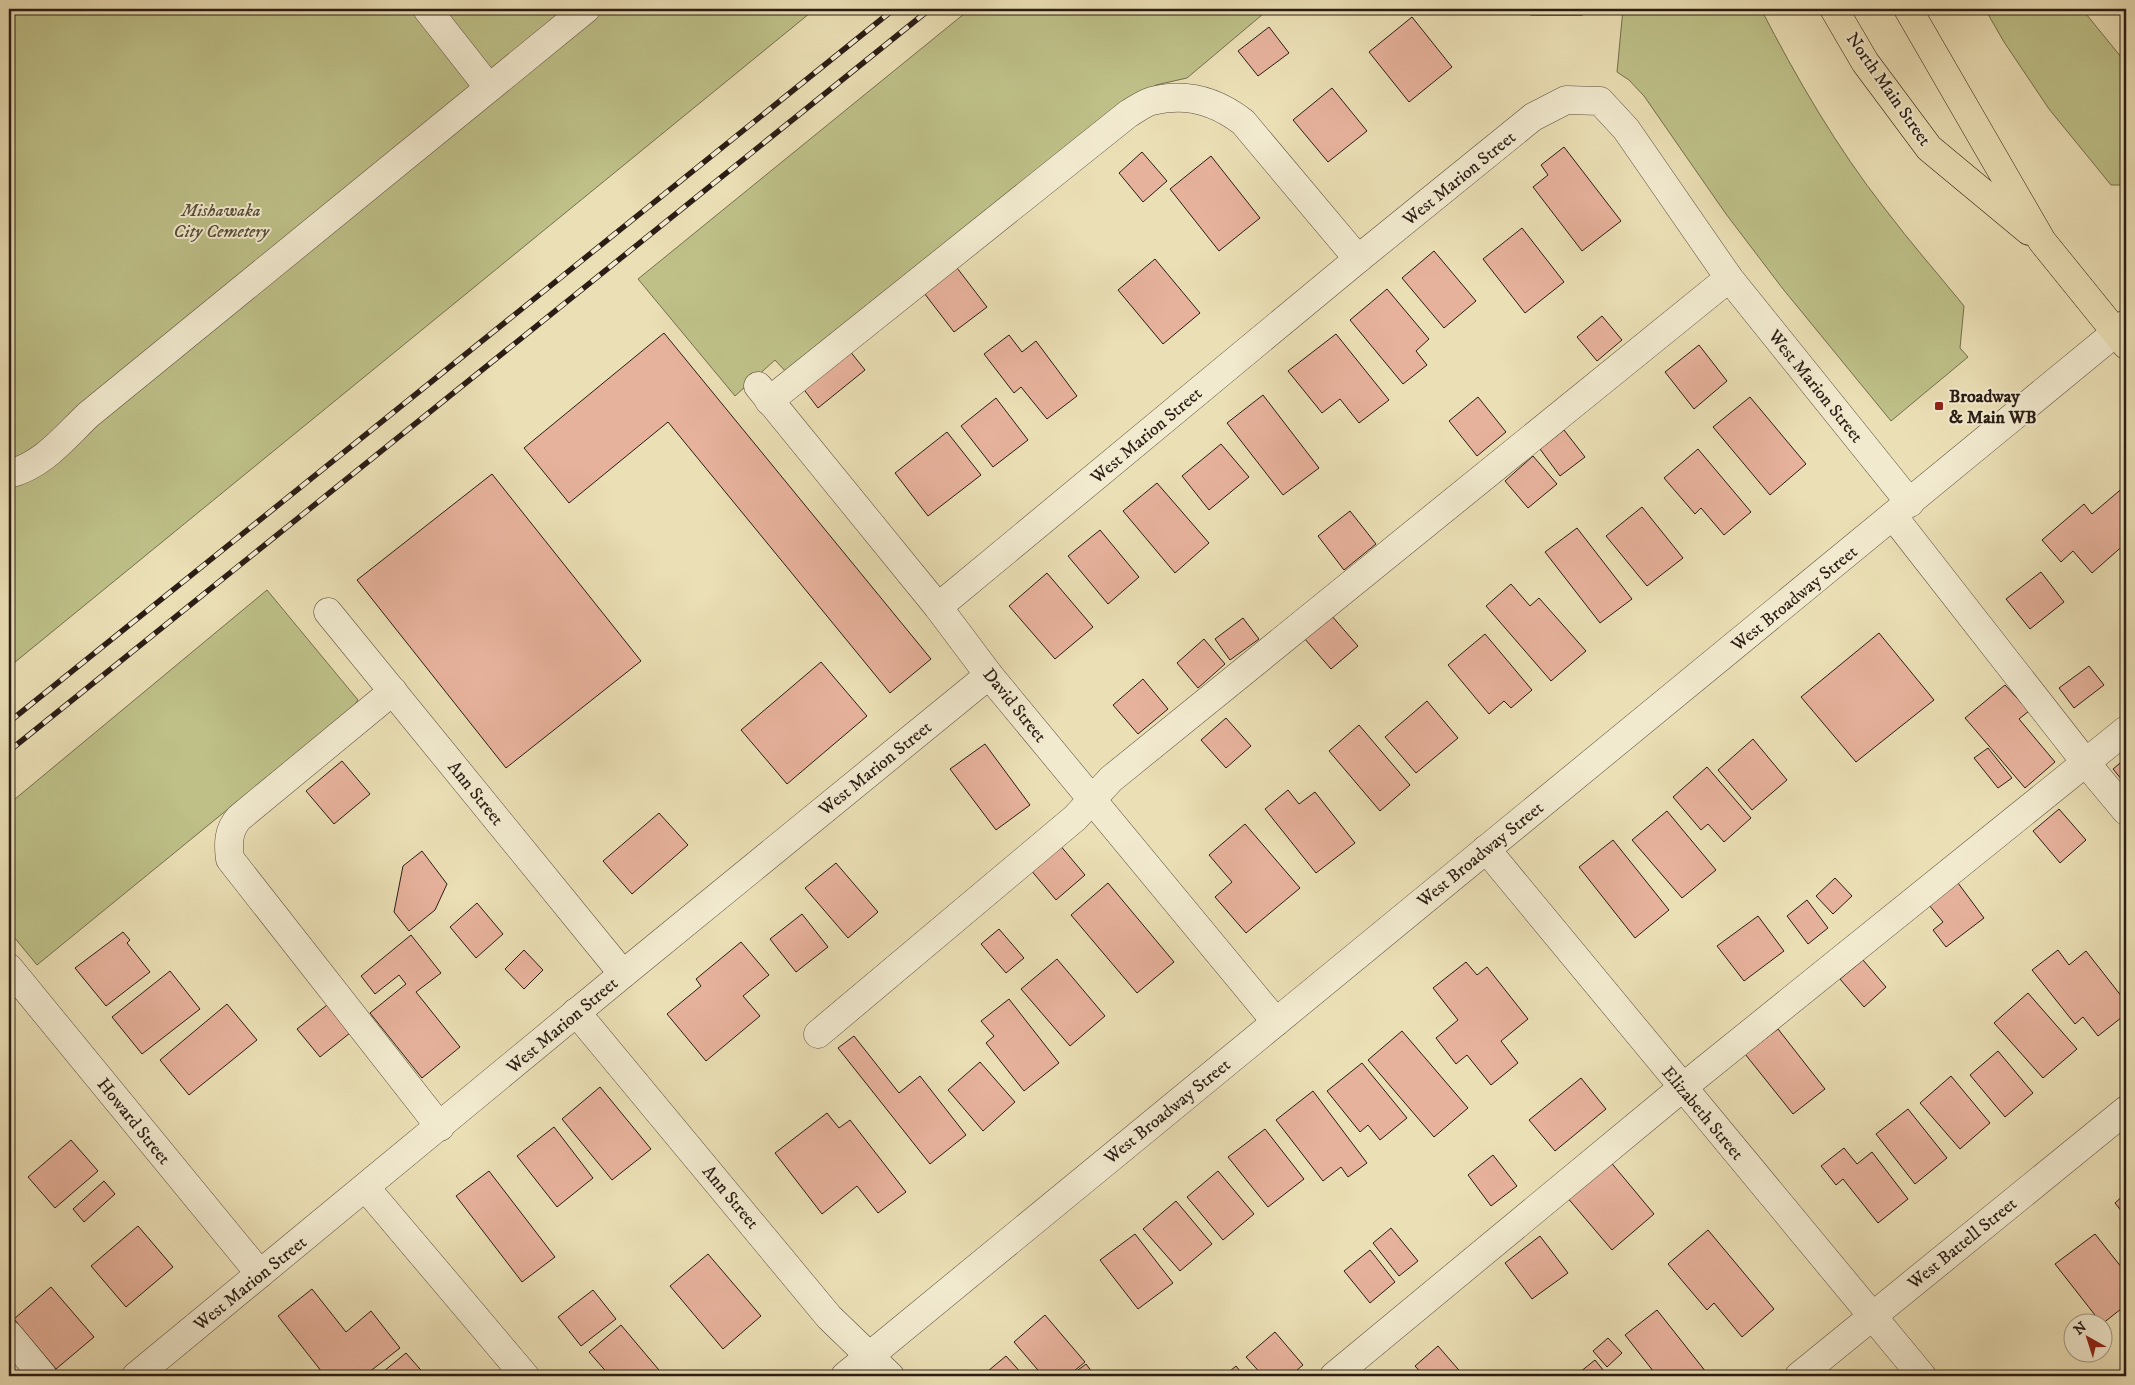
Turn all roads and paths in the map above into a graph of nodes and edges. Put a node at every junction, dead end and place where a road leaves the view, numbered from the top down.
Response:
1 (427, 9) edge
2 (586, 9) edge
3 (1834, 9) edge
4 (1908, 9) edge
5 (489, 88) junction
6 (2042, 242) junction
7 (1358, 259) junction
8 (1729, 278) junction
9 (2123, 334) edge
10 (9, 474) edge
11 (1902, 510) junction
12 (938, 607) junction
13 (328, 612) dead end
14 (989, 675) junction
15 (393, 691) junction
16 (2126, 730) edge
17 (2086, 763) junction
18 (1092, 799) junction
19 (2126, 810) edge
20 (1486, 849) junction
21 (9, 968) edge
22 (623, 974) junction
23 (576, 1012) junction
24 (1276, 1022) junction
25 (818, 1034) dead end
26 (1682, 1088) junction
27 (2126, 1110) edge
28 (440, 1126) junction
29 (366, 1188) junction
30 (260, 1274) junction
31 (1871, 1316) junction
32 (9, 1335) edge
33 (870, 1355) junction
34 (141, 1375) edge
35 (43, 1376) edge
36 (525, 1376) edge
37 (845, 1376) edge
38 (890, 1376) edge
39 (1334, 1376) edge
40 (1799, 1376) edge
41 (1922, 1376) edge

1 - 5 street
2 - 5 street
3 - 6 main road, North Main Street
4 - 6 main road, North Main Street
5 - 10 street
6 - 9 main road, North Main Street
7 - 8 street, West Marion Street
7 - 12 street, West Marion Street
7 - 12 street, David Street
8 - 11 street, West Marion Street
8 - 18 street
9 - 11 street, West Broadway Street
11 - 17 street, West Marion Street
11 - 20 street, West Broadway Street
12 - 14 street, David Street
13 - 15 street, Ann Street
14 - 18 street, David Street
14 - 22 street, West Marion Street
15 - 22 street, Ann Street
15 - 28 street
16 - 17 street
17 - 19 street, West Marion Street
17 - 26 street
18 - 24 street, David Street
18 - 25 street
20 - 24 street, West Broadway Street
20 - 26 street, Elizabeth Street
21 - 30 street, Howard Street
22 - 23 street, West Marion Street
23 - 28 street, West Marion Street
23 - 33 street, Ann Street
24 - 33 street, West Broadway Street
26 - 31 street, Elizabeth Street
26 - 39 street
27 - 31 street, West Battell Street
28 - 29 street, West Marion Street
29 - 30 street, West Marion Street
29 - 36 street
30 - 34 street, West Marion Street
31 - 40 street, West Battell Street
31 - 41 street, Elizabeth Street
32 - 35 street
33 - 37 street, West Broadway Street
33 - 38 street, Ann Street

